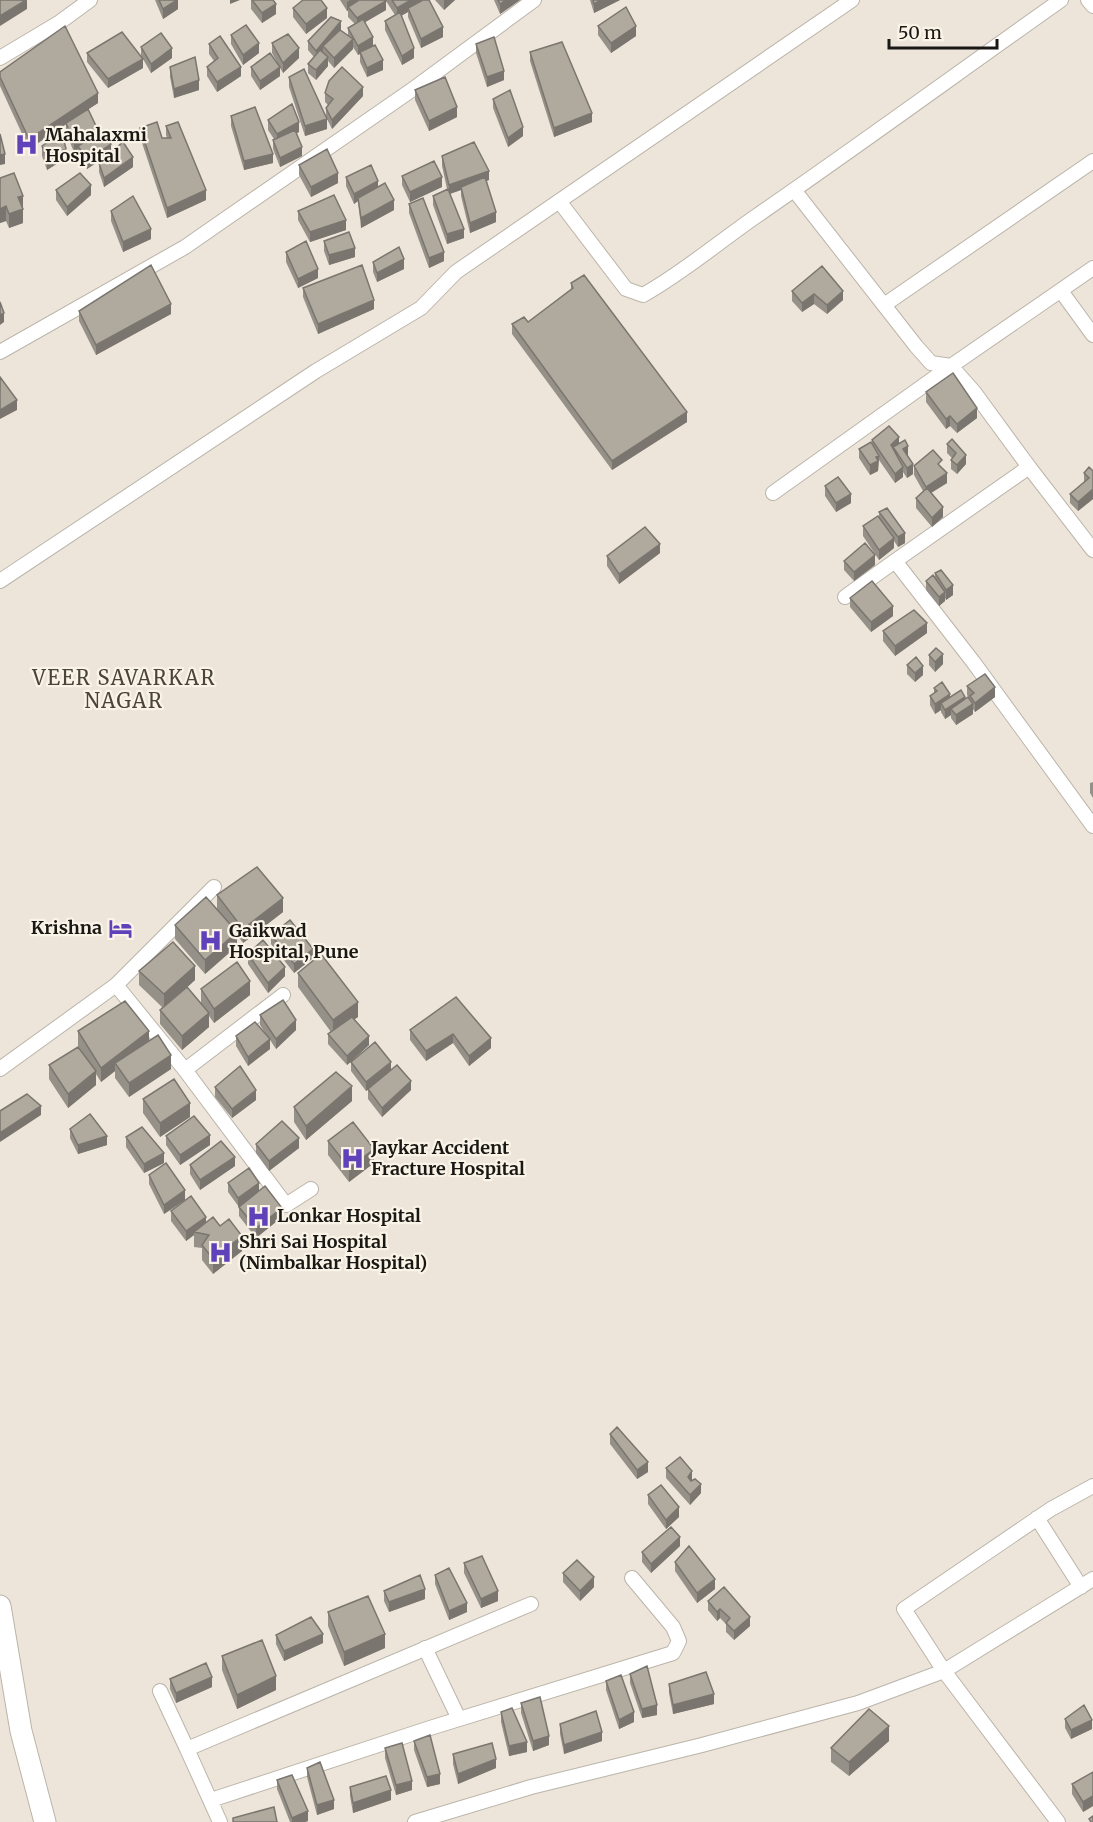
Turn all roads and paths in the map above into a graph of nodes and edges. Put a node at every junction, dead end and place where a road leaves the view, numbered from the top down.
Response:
1 (90, 0) edge
2 (534, 0) edge
3 (852, 0) edge
4 (1061, 0) edge
5 (1088, 0) edge
6 (1093, 6) edge
7 (0, 58) edge
8 (1093, 161) edge
9 (794, 190) junction
10 (559, 201) junction
11 (1093, 268) edge
12 (1061, 291) junction
13 (884, 304) junction
14 (1093, 335) edge
15 (0, 352) edge
16 (951, 366) junction
17 (1029, 467) junction
18 (773, 493) dead end
19 (1093, 550) edge
20 (895, 561) junction
21 (0, 581) edge
22 (846, 597) dead end
23 (1093, 826) edge
24 (214, 887) dead end
25 (116, 985) junction
26 (283, 995) dead end
27 (0, 1069) edge
28 (185, 1071) junction
29 (311, 1189) dead end
30 (1093, 1486) edge
31 (1037, 1518) junction
32 (632, 1578) dead end
33 (1093, 1579) edge
34 (1081, 1587) junction
35 (531, 1604) dead end
36 (0, 1606) edge
37 (425, 1648) junction
38 (944, 1671) junction
39 (160, 1691) dead end
40 (459, 1719) junction
41 (187, 1749) junction
42 (211, 1800) junction
43 (45, 1822) edge
44 (220, 1822) edge
45 (415, 1822) edge
46 (1058, 1822) edge

1 - 7 street
2 - 15 street
3 - 10 street
4 - 9 street
5 - 6 street
8 - 13 street
9 - 10 street
9 - 13 street
10 - 21 street
11 - 12 street
12 - 14 street
12 - 16 street
13 - 16 street
16 - 17 street
16 - 18 street
17 - 19 street
17 - 20 street
20 - 22 street
20 - 23 street
24 - 25 street
25 - 27 street
25 - 28 street
26 - 28 street
28 - 29 street
30 - 31 street
31 - 34 street
31 - 38 street
32 - 40 street
33 - 34 street
34 - 38 street
35 - 37 street
36 - 43 highway
37 - 40 street
37 - 41 street
38 - 45 street
38 - 46 street
39 - 41 street
40 - 42 street
41 - 42 street
42 - 44 street

